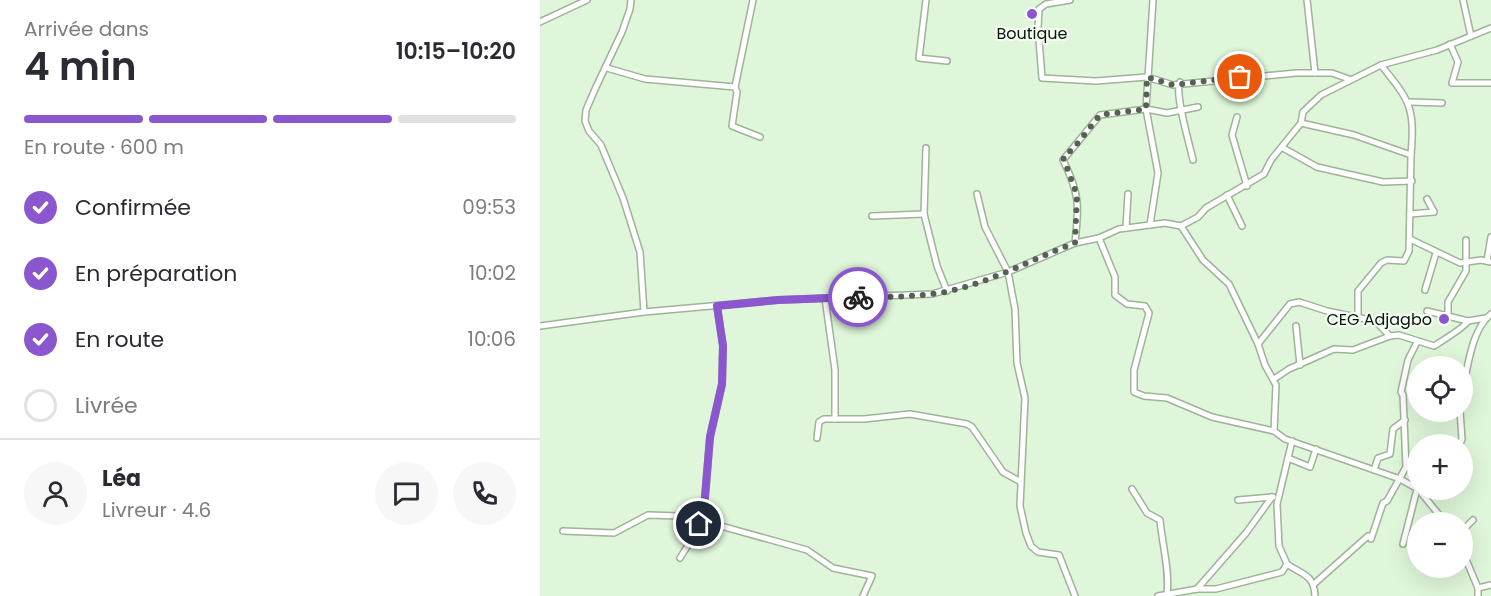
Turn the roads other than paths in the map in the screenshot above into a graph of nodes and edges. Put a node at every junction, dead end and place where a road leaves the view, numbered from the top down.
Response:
1 (587, 0) edge
2 (631, 0) edge
3 (753, 0) edge
4 (926, 0) edge
5 (1070, 0) edge
6 (1153, 0) edge
7 (1307, 0) edge
8 (1463, 0) edge
9 (540, 22) edge
10 (1491, 28) edge
11 (1471, 36) junction
12 (1450, 44) junction
13 (947, 61) dead end
14 (1382, 65) junction
15 (607, 68) junction
16 (1315, 73) junction
17 (1147, 77) junction
18 (1349, 79) junction
19 (1180, 82) junction
20 (1491, 83) edge
21 (735, 87) junction
22 (1410, 102) junction
23 (1442, 103) dead end
24 (1198, 107) dead end
25 (1146, 109) junction
26 (1183, 111) junction
27 (1237, 117) dead end
28 (1301, 123) junction
29 (760, 137) dead end
30 (926, 148) dead end
31 (1283, 148) junction
32 (1411, 155) junction
33 (1193, 160) dead end
34 (1412, 181) junction
35 (1247, 186) junction
36 (977, 194) dead end
37 (1128, 195) dead end
38 (1227, 195) junction
39 (1427, 199) dead end
40 (924, 214) junction
41 (1410, 214) junction
42 (872, 216) dead end
43 (1150, 225) junction
44 (1181, 226) junction
45 (1242, 226) dead end
46 (1126, 228) junction
47 (1491, 237) edge
48 (1099, 238) junction
49 (1410, 239) junction
50 (1466, 240) dead end
51 (1075, 243) junction
52 (1436, 253) junction
53 (1489, 262) edge
54 (1466, 263) junction
55 (1008, 272) junction
56 (1425, 290) dead end
57 (947, 291) junction
58 (825, 298) junction
59 (717, 306) junction
60 (1427, 310) dead end
61 (644, 312) junction
62 (1491, 314) edge
63 (1448, 315) junction
64 (1358, 318) junction
65 (1486, 318) junction
66 (1468, 321) junction
67 (540, 326) edge
68 (1296, 326) dead end
69 (1390, 336) junction
70 (1417, 342) junction
71 (1258, 344) junction
72 (1471, 356) edge
73 (1300, 365) junction
74 (1274, 379) junction
75 (835, 419) junction
76 (1405, 420) junction
77 (1274, 431) junction
78 (817, 438) dead end
79 (1292, 441) junction
80 (1316, 449) junction
81 (1288, 458) junction
82 (1374, 470) junction
83 (1400, 479) junction
84 (1021, 482) junction
85 (1407, 483) edge
86 (1132, 489) dead end
87 (1275, 496) junction
88 (1415, 500) edge
89 (1427, 500) edge
90 (1238, 501) dead end
91 (1437, 512) edge
92 (701, 523) junction
93 (563, 531) dead end
94 (1403, 544) dead end
95 (680, 558) dead end
96 (1287, 564) junction
97 (1298, 571) junction
98 (1282, 572) junction
99 (1473, 576) edge
100 (1314, 584) junction
101 (1491, 585) edge
102 (1478, 588) junction
103 (1197, 589) junction
104 (1167, 594) junction
105 (863, 596) edge
106 (1075, 596) edge
107 (1158, 596) edge
108 (1315, 596) edge
109 (1478, 596) edge

1 - 9 street
2 - 15 street
3 - 21 street
4 - 13 street
5 - 17 street
6 - 17 street
7 - 16 street
8 - 11 street
10 - 11 street
11 - 12 street
12 - 14 street
12 - 20 street
14 - 18 street
14 - 22 street
15 - 21 street
15 - 61 street
16 - 18 street
16 - 19 street
17 - 19 street
17 - 25 street
18 - 28 street
19 - 26 street
21 - 29 street
22 - 23 street
22 - 32 street
24 - 26 street
25 - 26 street
25 - 43 street
25 - 51 street
26 - 33 street
27 - 35 street
28 - 31 street
28 - 32 street
30 - 40 street
31 - 34 street
31 - 35 street
32 - 34 street
34 - 41 street
35 - 38 street
36 - 55 street
37 - 46 street
38 - 44 street
38 - 45 street
39 - 41 street
40 - 42 street
40 - 57 street
41 - 49 street
43 - 44 street
43 - 46 street
44 - 71 street
46 - 48 street
47 - 53 street
48 - 51 street
48 - 77 street
49 - 52 street
49 - 64 street
50 - 54 street
51 - 55 street
52 - 54 street
52 - 56 street
53 - 54 street
54 - 63 street
55 - 57 street
55 - 84 street
57 - 58 street
58 - 59 street
58 - 75 street
59 - 61 street
59 - 92 street
60 - 63 street
61 - 67 street
62 - 65 street
63 - 66 street
64 - 69 street
64 - 71 street
65 - 66 street
65 - 72 street
66 - 70 street
68 - 73 street
69 - 70 street
69 - 73 street
70 - 76 street
71 - 74 street
73 - 74 street
74 - 77 street
75 - 78 street
75 - 84 street
76 - 82 street
76 - 83 street
77 - 79 street
79 - 80 street
79 - 81 street
80 - 81 street
80 - 82 street
81 - 87 street
82 - 83 street
83 - 85 street
83 - 100 street
84 - 106 street
86 - 104 street
87 - 90 street
87 - 96 street
87 - 103 street
88 - 94 street
89 - 91 street
92 - 93 street
92 - 95 street
92 - 105 street
96 - 97 street
96 - 98 street
97 - 98 street
97 - 100 street
98 - 103 street
99 - 102 street
100 - 108 street
101 - 102 street
102 - 109 street
103 - 104 street
104 - 107 street

